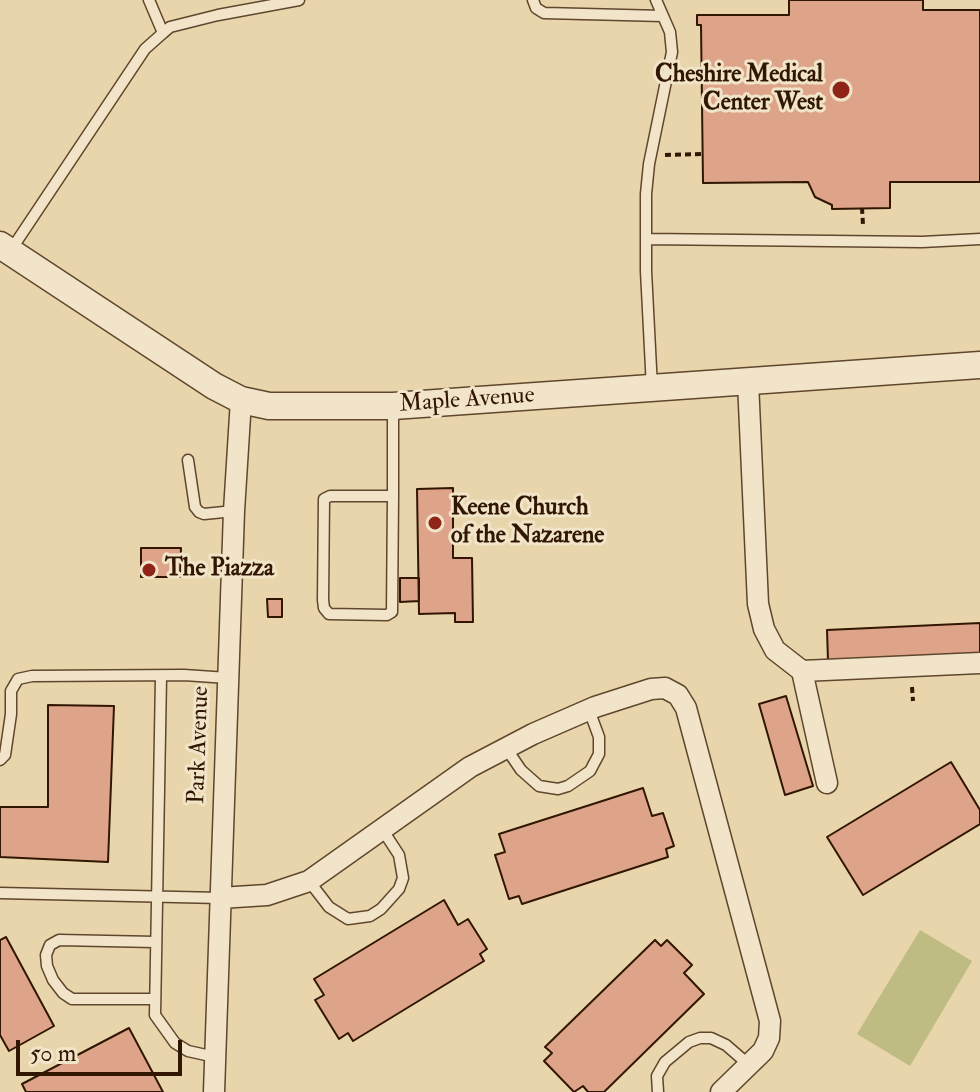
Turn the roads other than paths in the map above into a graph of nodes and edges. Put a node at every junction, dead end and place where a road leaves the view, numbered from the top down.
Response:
1 (149, 0) edge
2 (299, 0) edge
3 (533, 0) edge
4 (594, 0) edge
5 (656, 0) edge
6 (594, 14) junction
7 (663, 16) junction
8 (163, 33) junction
9 (646, 239) junction
10 (980, 239) edge
11 (5, 249) edge
12 (980, 365) edge
13 (748, 382) junction
14 (652, 389) junction
15 (241, 400) junction
16 (393, 406) junction
17 (188, 460) dead end
18 (393, 496) junction
19 (234, 511) junction
20 (980, 663) edge
21 (802, 671) junction
22 (161, 677) junction
23 (228, 678) junction
24 (589, 710) junction
25 (506, 748) junction
26 (0, 760) edge
27 (827, 783) dead end
28 (382, 829) junction
29 (309, 881) junction
30 (0, 893) edge
31 (156, 895) junction
32 (220, 898) junction
33 (155, 942) junction
34 (154, 999) junction
35 (215, 1057) junction
36 (749, 1065) junction
37 (214, 1092) edge
38 (658, 1092) edge
39 (721, 1092) edge

1 - 8 lane
2 - 8 lane
3 - 6 lane
4 - 6 lane
5 - 7 lane
6 - 7 lane
7 - 9 lane
8 - 11 lane
9 - 10 lane
9 - 14 lane
11 - 15 street, Maple Avenue
12 - 13 street, Maple Avenue
13 - 14 street, Maple Avenue
13 - 21 street
14 - 16 street, Maple Avenue
15 - 16 street, Maple Avenue
15 - 19 street, Park Avenue
16 - 18 lane
17 - 19 lane
18 - 18 lane
19 - 23 street, Park Avenue
20 - 21 street
21 - 27 street
22 - 23 lane
22 - 26 lane
22 - 31 lane
23 - 32 street, Park Avenue
24 - 25 street
24 - 25 lane
24 - 36 street
25 - 28 street
28 - 29 street
28 - 29 lane
29 - 32 street
30 - 31 lane
31 - 32 lane
31 - 33 lane
32 - 35 street, Park Avenue
33 - 34 lane
33 - 34 lane
34 - 35 lane
35 - 37 street, Park Avenue
36 - 38 lane
36 - 39 street

